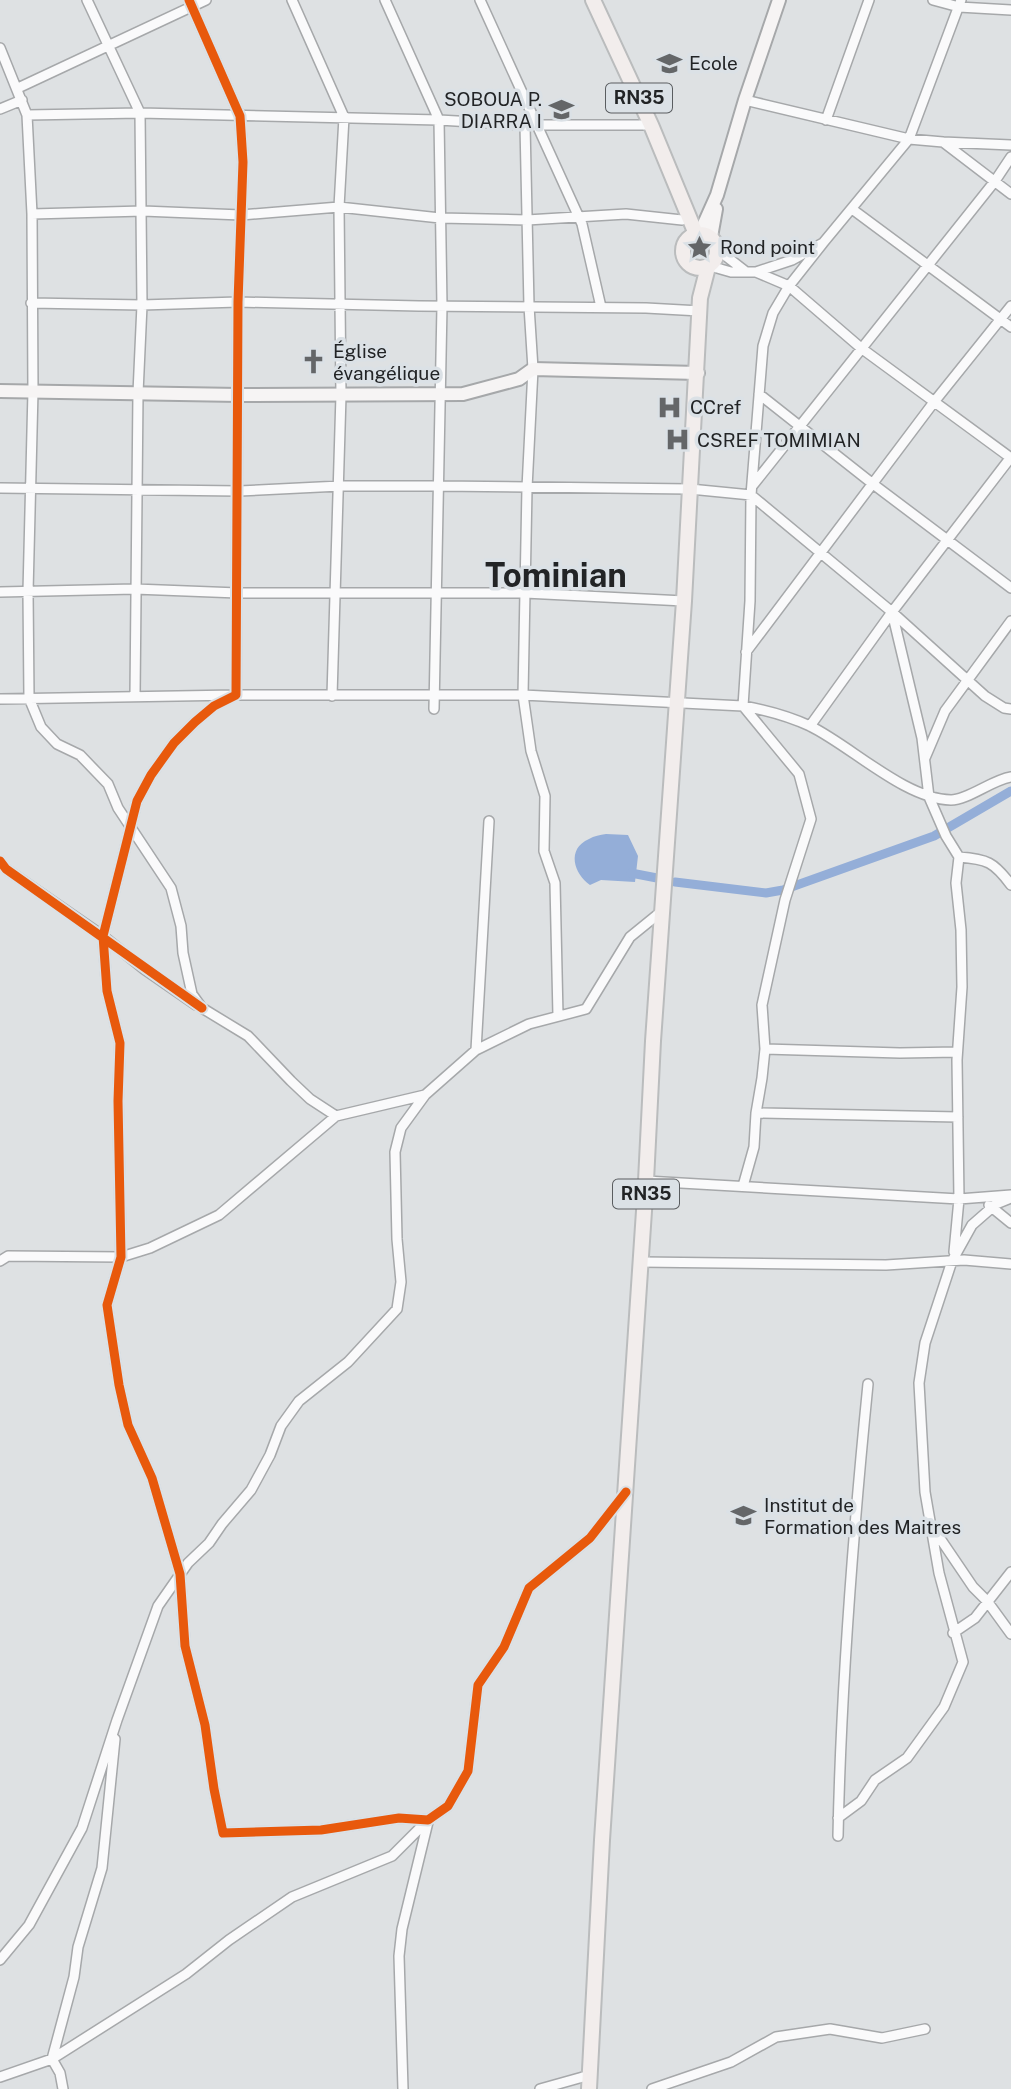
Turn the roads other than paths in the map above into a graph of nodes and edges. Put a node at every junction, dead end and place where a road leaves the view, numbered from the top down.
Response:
1 (87, 0) edge
2 (206, 0) edge
3 (292, 0) edge
4 (385, 0) edge
5 (480, 0) edge
6 (593, 0) edge
7 (779, 0) edge
8 (869, 0) edge
9 (933, 0) edge
10 (190, 3) edge
11 (960, 4) edge
12 (1011, 10) edge
13 (108, 45) junction
14 (0, 48) edge
15 (18, 88) junction
16 (22, 100) junction
17 (745, 100) junction
18 (0, 109) edge
19 (141, 113) junction
20 (27, 115) junction
21 (240, 116) junction
22 (344, 117) junction
23 (439, 120) junction
24 (826, 120) junction
25 (525, 125) junction
26 (538, 125) junction
27 (651, 125) junction
28 (909, 139) junction
29 (943, 142) junction
30 (1011, 145) edge
31 (1011, 157) edge
32 (995, 181) junction
33 (1011, 194) edge
34 (679, 198) junction
35 (339, 207) junction
36 (852, 209) junction
37 (143, 211) junction
38 (32, 214) junction
39 (241, 215) junction
40 (440, 218) junction
41 (579, 218) junction
42 (527, 220) junction
43 (682, 220) junction
44 (706, 239) junction
45 (823, 243) junction
46 (684, 245) junction
47 (687, 263) junction
48 (928, 265) junction
49 (709, 266) junction
50 (745, 271) junction
51 (756, 272) junction
52 (789, 286) junction
53 (238, 302) junction
54 (31, 303) junction
55 (142, 305) junction
56 (342, 305) junction
57 (700, 305) junction
58 (442, 306) junction
59 (529, 306) junction
60 (1011, 306) edge
61 (601, 307) junction
62 (1000, 319) junction
63 (1011, 327) edge
64 (861, 348) junction
65 (533, 369) junction
66 (698, 373) junction
67 (0, 391) edge
68 (33, 391) junction
69 (138, 393) junction
70 (440, 394) junction
71 (759, 394) junction
72 (239, 395) junction
73 (341, 395) junction
74 (934, 402) junction
75 (800, 428) junction
76 (1011, 458) edge
77 (873, 484) junction
78 (340, 486) junction
79 (438, 486) junction
80 (0, 488) edge
81 (527, 488) junction
82 (32, 489) junction
83 (138, 489) junction
84 (690, 489) junction
85 (239, 491) junction
86 (751, 491) junction
87 (948, 541) junction
88 (821, 554) junction
89 (1011, 588) edge
90 (135, 589) junction
91 (0, 592) edge
92 (28, 592) junction
93 (238, 593) junction
94 (336, 593) junction
95 (525, 593) junction
96 (437, 594) junction
97 (684, 601) junction
98 (892, 612) junction
99 (1011, 621) edge
100 (745, 653) junction
101 (967, 680) junction
102 (236, 695) junction
103 (523, 695) junction
104 (135, 696) junction
105 (332, 696) junction
106 (434, 696) junction
107 (29, 698) junction
108 (0, 699) edge
109 (677, 703) junction
110 (743, 706) junction
111 (434, 709) dead end
112 (1011, 709) edge
113 (810, 726) junction
114 (925, 760) junction
115 (1011, 777) edge
116 (929, 797) junction
117 (489, 821) dead end
118 (131, 826) junction
119 (959, 858) junction
120 (0, 861) edge
121 (1011, 885) edge
122 (663, 910) junction
123 (103, 936) junction
124 (202, 1009) junction
125 (558, 1017) junction
126 (765, 1049) junction
127 (476, 1050) junction
128 (957, 1052) junction
129 (425, 1095) junction
130 (756, 1113) junction
131 (336, 1116) junction
132 (958, 1117) junction
133 (646, 1181) junction
134 (743, 1186) junction
135 (1011, 1197) edge
136 (979, 1198) junction
137 (958, 1199) junction
138 (993, 1207) junction
139 (1011, 1223) edge
140 (121, 1256) junction
141 (0, 1261) edge
142 (952, 1261) junction
143 (641, 1262) junction
144 (1011, 1264) edge
145 (868, 1384) dead end
146 (626, 1492) junction
147 (930, 1524) junction
148 (1011, 1572) edge
149 (180, 1574) junction
150 (987, 1601) junction
151 (953, 1633) junction
152 (1011, 1634) edge
153 (117, 1720) junction
154 (838, 1818) junction
155 (428, 1820) junction
156 (838, 1836) dead end
157 (0, 1960) edge
158 (925, 2029) dead end
159 (52, 2059) junction
160 (0, 2077) edge
161 (589, 2082) edge
162 (63, 2089) edge
163 (403, 2089) edge
164 (540, 2089) edge
165 (652, 2089) edge

1 - 13 street
2 - 10 street
3 - 22 street
4 - 23 street
5 - 26 street
6 - 27 main road, RN35
7 - 17 street
8 - 24 street
9 - 11 street
10 - 13 street
10 - 21 street
11 - 12 street
11 - 28 street
13 - 15 street
13 - 19 street
14 - 15 street
15 - 16 street
16 - 18 street
16 - 20 street
17 - 24 street
17 - 44 street
19 - 20 street
19 - 21 street
19 - 37 street
20 - 38 street
21 - 22 street
21 - 39 street
22 - 23 street
22 - 35 street
23 - 25 street
23 - 40 street
24 - 28 street
25 - 26 street
25 - 42 street
26 - 27 street
26 - 41 street
27 - 34 main road, RN35
28 - 29 street
28 - 36 street
29 - 30 street
29 - 32 street
31 - 32 street
32 - 33 street
32 - 48 street
34 - 43 main road, RN35
34 - 44 main road, RN35
35 - 39 street
35 - 40 street
35 - 56 street
36 - 45 street
36 - 48 street
37 - 38 street
37 - 39 street
37 - 55 street
38 - 54 street
39 - 53 street
40 - 42 street
40 - 58 street
41 - 42 street
41 - 43 street
41 - 61 street
42 - 59 street
43 - 46 main road, RN35
44 - 46 main road
44 - 49 main road, RN35
44 - 50 street
45 - 51 street
45 - 52 street
46 - 47 main road, RN35
47 - 49 main road
47 - 57 main road, RN35
48 - 62 street
48 - 64 street
49 - 50 street
49 - 57 main road, RN35
50 - 51 street
51 - 52 street
52 - 64 street
52 - 71 street
53 - 55 street
53 - 56 street
53 - 72 street
54 - 55 street
54 - 68 street
55 - 69 street
56 - 58 street
56 - 73 street
57 - 61 street
57 - 66 main road, RN35
58 - 59 street
58 - 70 street
59 - 61 street
59 - 65 street
60 - 62 street
62 - 63 street
62 - 74 street
64 - 74 street
64 - 75 street
65 - 66 street
65 - 70 street
65 - 81 street
66 - 84 main road, RN35
67 - 68 street
68 - 69 street
68 - 82 street
69 - 72 street
69 - 83 street
70 - 73 street
70 - 79 street
71 - 75 street
71 - 86 street
72 - 73 street
72 - 85 street
73 - 78 street
74 - 76 street
74 - 77 street
75 - 77 street
75 - 86 street
76 - 87 street
77 - 87 street
77 - 88 street
78 - 79 street
78 - 85 street
78 - 94 street
79 - 81 street
79 - 96 street
80 - 82 street
81 - 84 street
81 - 95 street
82 - 83 street
82 - 92 street
83 - 85 street
83 - 90 street
84 - 86 street
84 - 97 main road, RN35
85 - 93 street
86 - 88 street
86 - 100 street
87 - 89 street
87 - 98 street
88 - 98 street
88 - 100 street
90 - 92 street
90 - 93 street
90 - 104 street
91 - 92 street
92 - 107 street
93 - 94 street
93 - 102 street
94 - 96 street
94 - 105 street
95 - 96 street
95 - 97 street
95 - 103 street
96 - 106 street
97 - 109 main road, RN35
98 - 101 street
98 - 113 street
98 - 114 street
99 - 101 street
100 - 110 street
101 - 112 street
101 - 114 street
102 - 104 street
102 - 105 street
102 - 118 street
103 - 106 street
103 - 109 street
103 - 125 street
104 - 107 street
105 - 106 street
106 - 111 street
107 - 108 street
107 - 118 street
109 - 110 street
109 - 122 main road, RN35
110 - 113 street
110 - 126 street
113 - 116 street
114 - 116 street
115 - 116 street
116 - 119 street
117 - 127 street
118 - 123 street
118 - 124 street
119 - 121 street
119 - 128 street
120 - 123 street
122 - 125 street
122 - 133 main road, RN35
123 - 124 street
123 - 140 street
124 - 131 street
125 - 127 street
126 - 128 street
126 - 130 street
127 - 129 street
128 - 132 street
129 - 131 street
129 - 149 street
130 - 132 street
130 - 134 street
131 - 140 street
132 - 137 street
133 - 134 street
133 - 143 main road, RN35
134 - 137 street
135 - 136 street
135 - 138 street
136 - 137 street
136 - 138 street
137 - 142 street
138 - 139 street
138 - 142 street
140 - 141 street
140 - 149 street
142 - 143 street
142 - 144 street
142 - 147 street
143 - 146 main road, RN35
145 - 154 street
146 - 155 street
146 - 161 main road, RN35
147 - 150 street
147 - 151 street
148 - 150 street
149 - 153 street
149 - 155 street
150 - 151 street
150 - 152 street
151 - 154 street
153 - 157 street
153 - 159 street
154 - 156 street
155 - 159 street
155 - 163 street
158 - 165 street
159 - 160 street
159 - 162 street
161 - 164 street

